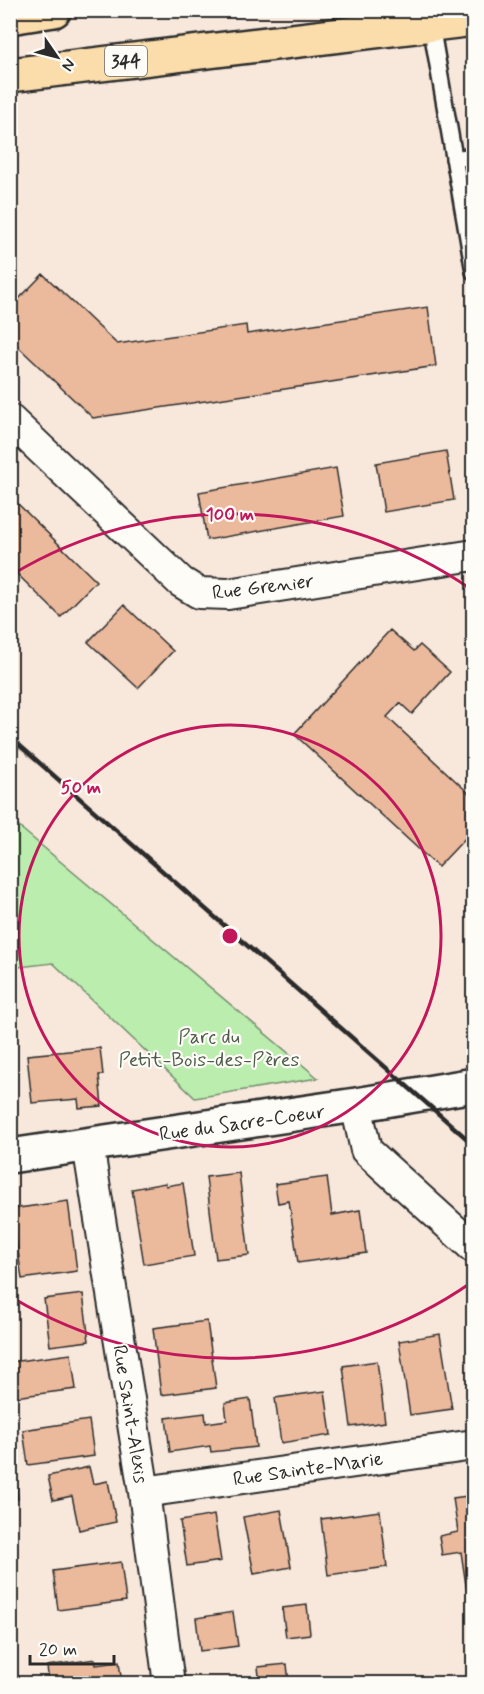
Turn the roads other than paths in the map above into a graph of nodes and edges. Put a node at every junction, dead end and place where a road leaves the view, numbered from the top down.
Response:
1 (54, 10) edge
2 (14, 14) edge
3 (474, 19) edge
4 (431, 25) junction
5 (10, 75) edge
6 (474, 156) edge
7 (454, 159) junction
8 (474, 272) edge
9 (10, 420) edge
10 (474, 555) edge
11 (472, 1088) edge
12 (356, 1105) junction
13 (88, 1145) junction
14 (10, 1156) edge
15 (474, 1248) edge
16 (474, 1445) edge
17 (144, 1492) junction
18 (169, 1683) edge

1 - 2 main road
3 - 4 main road
4 - 5 main road, 344
4 - 7 lane
6 - 7 lane
7 - 8 lane
9 - 10 street, Rue Grenier
11 - 12 street, Rue du Sacre-Coeur
12 - 13 street, Rue du Sacre-Coeur
12 - 15 street
13 - 14 street, Rue du Sacre-Coeur
13 - 17 street, Rue Saint-Alexis
16 - 17 street, Rue Sainte-Marie
17 - 18 street, Rue Saint-Alexis

